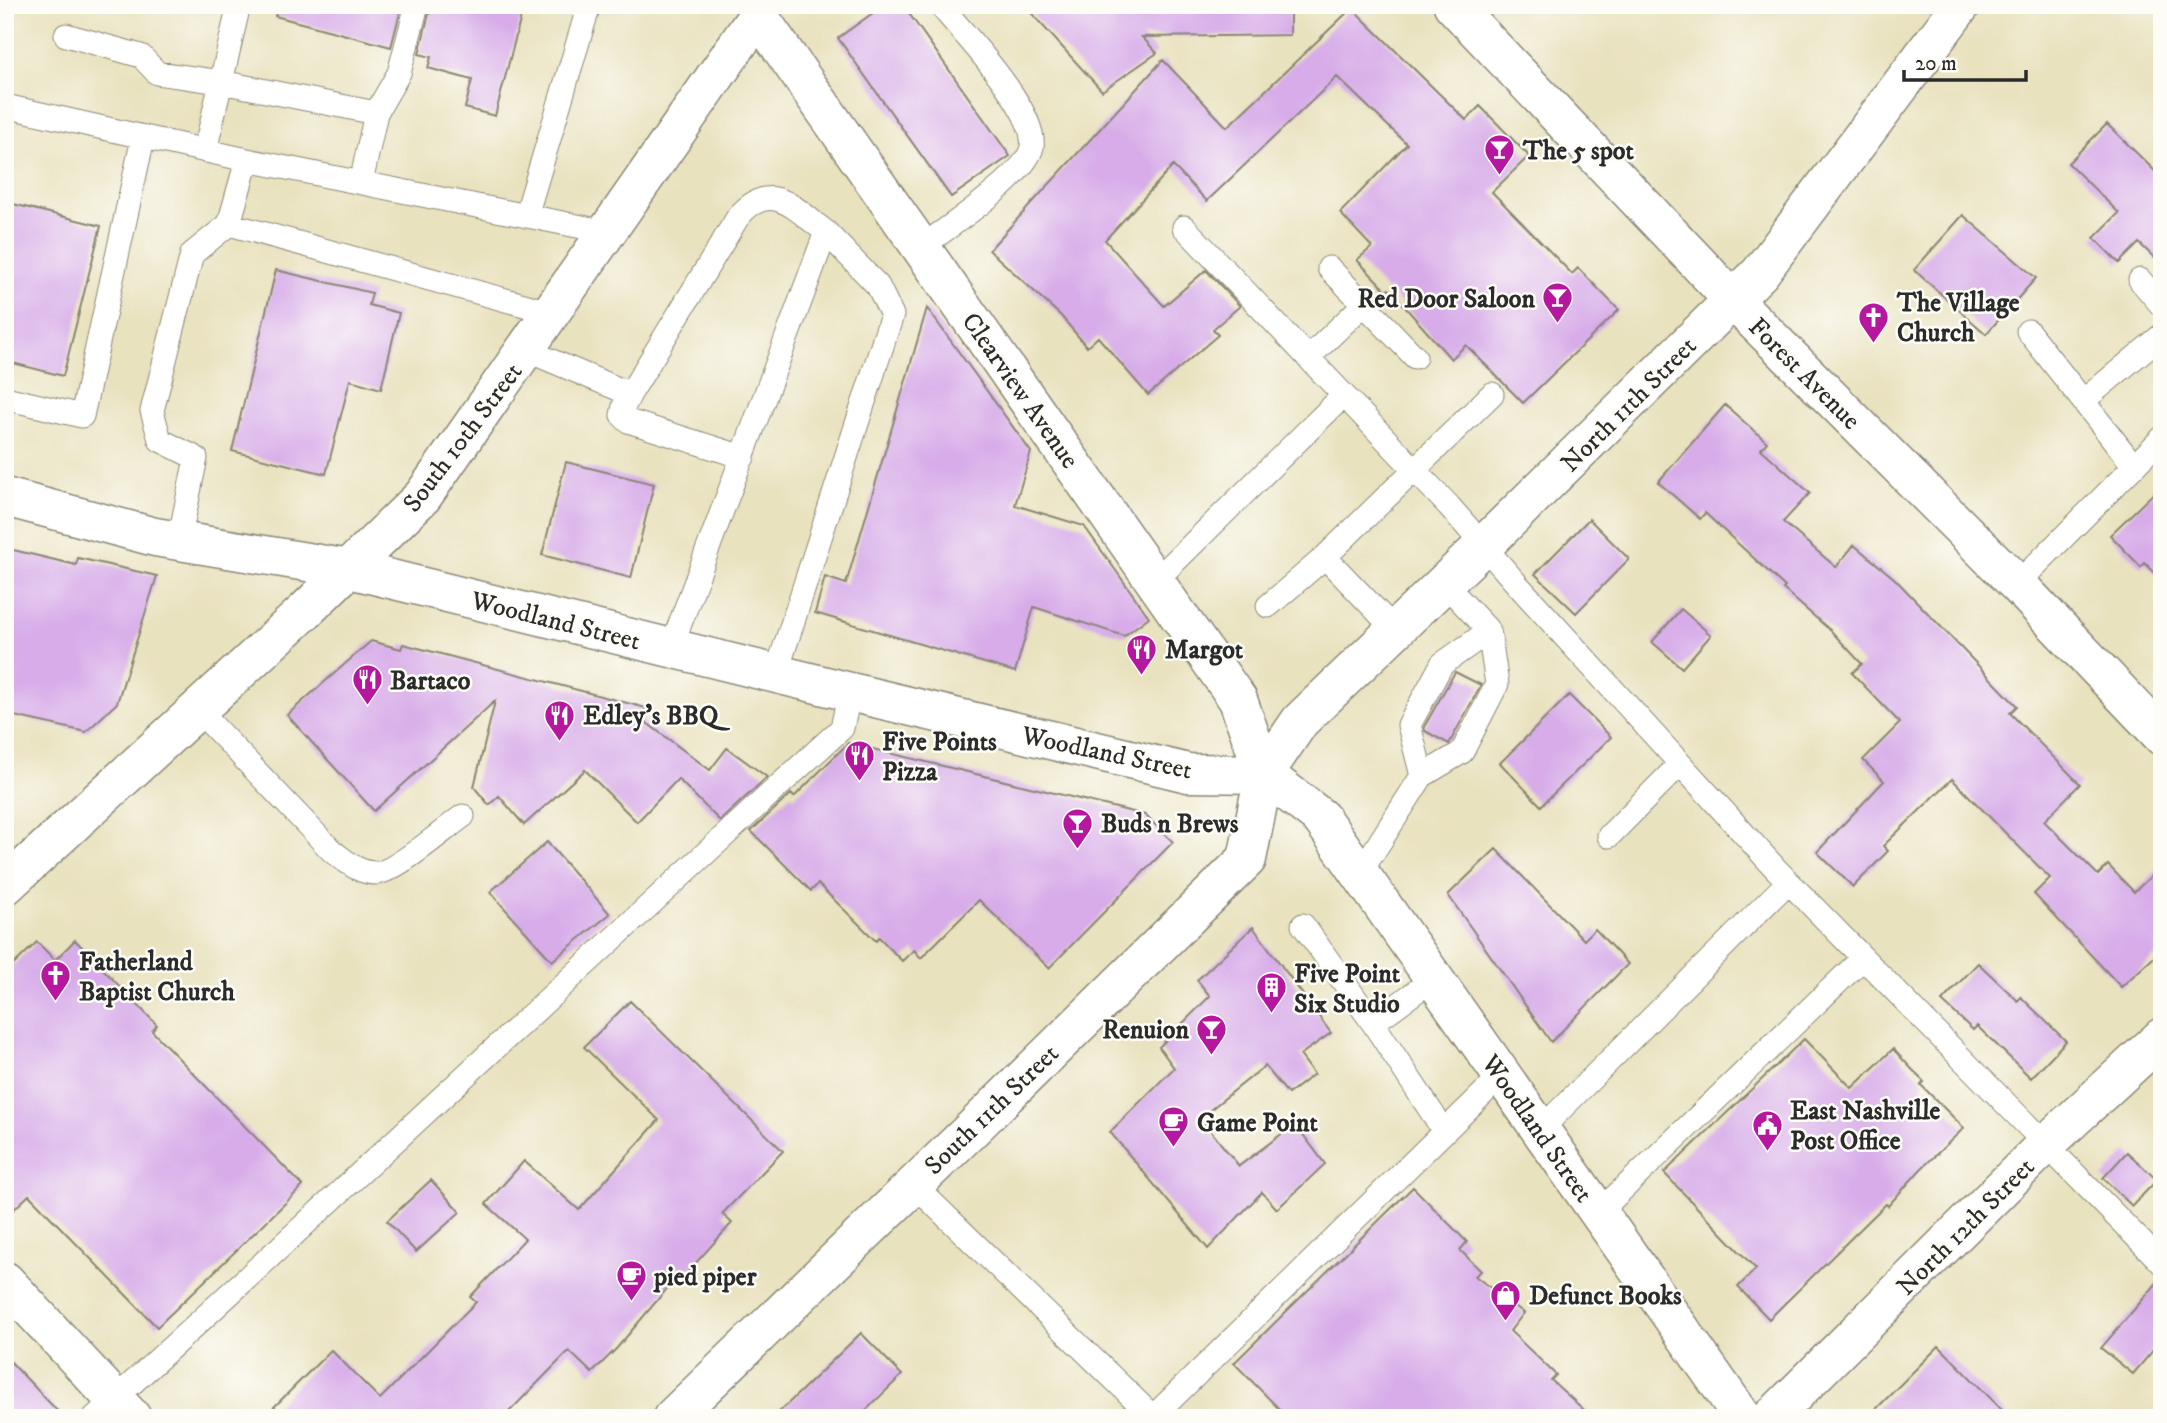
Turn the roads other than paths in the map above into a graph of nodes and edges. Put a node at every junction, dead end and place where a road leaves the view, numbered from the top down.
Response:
1 (239, 5) edge
2 (417, 5) edge
3 (589, 5) edge
4 (940, 5) edge
5 (1453, 5) edge
6 (1961, 5) edge
7 (759, 10) edge
8 (66, 35) dead end
9 (221, 82) junction
10 (5, 106) edge
11 (376, 113) junction
12 (143, 138) junction
13 (205, 151) junction
14 (247, 160) junction
15 (361, 183) junction
16 (526, 216) junction
17 (229, 224) junction
18 (1184, 227) dead end
19 (607, 232) junction
20 (826, 232) junction
21 (921, 247) junction
22 (1329, 268) dead end
23 (2140, 280) dead end
24 (1732, 300) junction
25 (1364, 304) junction
26 (2162, 306) edge
27 (553, 313) junction
28 (2028, 331) dead end
29 (2162, 335) edge
30 (526, 350) junction
31 (1415, 357) dead end
32 (1308, 358) junction
33 (631, 394) junction
34 (1492, 394) dead end
35 (1343, 396) junction
36 (5, 398) edge
37 (2083, 401) junction
38 (2162, 438) edge
39 (743, 457) junction
40 (2134, 466) junction
41 (1414, 471) junction
42 (5, 497) edge
43 (179, 541) junction
44 (1483, 546) junction
45 (1325, 557) junction
46 (350, 569) junction
47 (1154, 581) junction
48 (1444, 583) junction
49 (2017, 584) junction
50 (1268, 606) dead end
51 (1395, 630) junction
52 (1489, 631) junction
53 (671, 648) junction
54 (776, 674) junction
55 (850, 692) junction
56 (197, 709) junction
57 (2162, 736) edge
58 (1680, 764) junction
59 (1264, 775) junction
60 (1422, 776) junction
61 (463, 816) dead end
62 (1609, 836) dead end
63 (1360, 873) junction
64 (1788, 881) junction
65 (5, 886) edge
66 (1303, 925) dead end
67 (1863, 958) junction
68 (1433, 979) junction
69 (1373, 1023) junction
70 (2162, 1037) edge
71 (1501, 1076) junction
72 (1444, 1131) junction
73 (1539, 1131) junction
74 (2045, 1145) junction
75 (914, 1185) junction
76 (1598, 1213) junction
77 (2162, 1263) edge
78 (5, 1281) edge
79 (114, 1412) edge
80 (1154, 1417) edge
81 (672, 1418) edge
82 (1742, 1418) edge
83 (1771, 1418) edge

1 - 9 lane
2 - 11 lane
3 - 16 lane
4 - 21 lane
5 - 24 street, Forest Avenue
6 - 24 street, North 11th Street
7 - 19 street, South 10th Street
7 - 21 street, Clearview Avenue
8 - 9 lane
9 - 11 lane
9 - 13 lane
10 - 12 lane
11 - 15 lane
12 - 13 lane
12 - 36 lane
13 - 14 lane
14 - 15 lane
14 - 17 lane
15 - 16 lane
16 - 19 lane
17 - 27 lane
17 - 43 lane
18 - 32 lane
19 - 27 street, South 10th Street
20 - 33 lane
20 - 39 lane
20 - 54 lane
21 - 47 street, Clearview Avenue
22 - 25 lane
23 - 26 lane
24 - 44 street, North 11th Street
24 - 49 street, Forest Avenue
25 - 31 lane
25 - 32 lane
27 - 30 street, South 10th Street
28 - 37 lane
29 - 37 lane
30 - 33 lane
30 - 46 street, South 10th Street
32 - 35 lane
33 - 39 lane
34 - 41 lane
35 - 41 lane
35 - 47 lane
37 - 40 lane
38 - 40 lane
39 - 53 lane
40 - 49 lane
41 - 44 lane
41 - 45 lane
42 - 43 street, Woodland Street
43 - 46 street, Woodland Street
44 - 48 street, North 11th Street
44 - 58 lane
45 - 50 lane
45 - 51 lane
46 - 53 street, Woodland Street
46 - 56 street, South 10th Street
47 - 59 street, Clearview Avenue
48 - 51 street, North 11th Street
48 - 52 lane
49 - 57 street, Forest Avenue
51 - 59 street, North 11th Street
52 - 60 lane
52 - 60 lane
53 - 54 street, Woodland Street
54 - 55 street, Woodland Street
55 - 59 street, Woodland Street
55 - 79 lane
56 - 61 lane
56 - 65 street, South 10th Street
58 - 62 lane
58 - 64 lane
59 - 63 street, Woodland Street
59 - 75 street, South 11th Street
60 - 63 lane
63 - 68 street, Woodland Street
64 - 67 lane
64 - 73 lane
66 - 69 lane
67 - 74 lane
67 - 76 lane
68 - 69 lane
68 - 71 street, Woodland Street
69 - 72 lane
70 - 74 street, North 12th Street
71 - 72 lane
71 - 73 street, Woodland Street
72 - 80 lane
73 - 76 street, Woodland Street
74 - 77 lane
74 - 83 street, North 12th Street
75 - 80 lane
75 - 81 street, South 11th Street
76 - 82 street, Woodland Street
78 - 79 street

